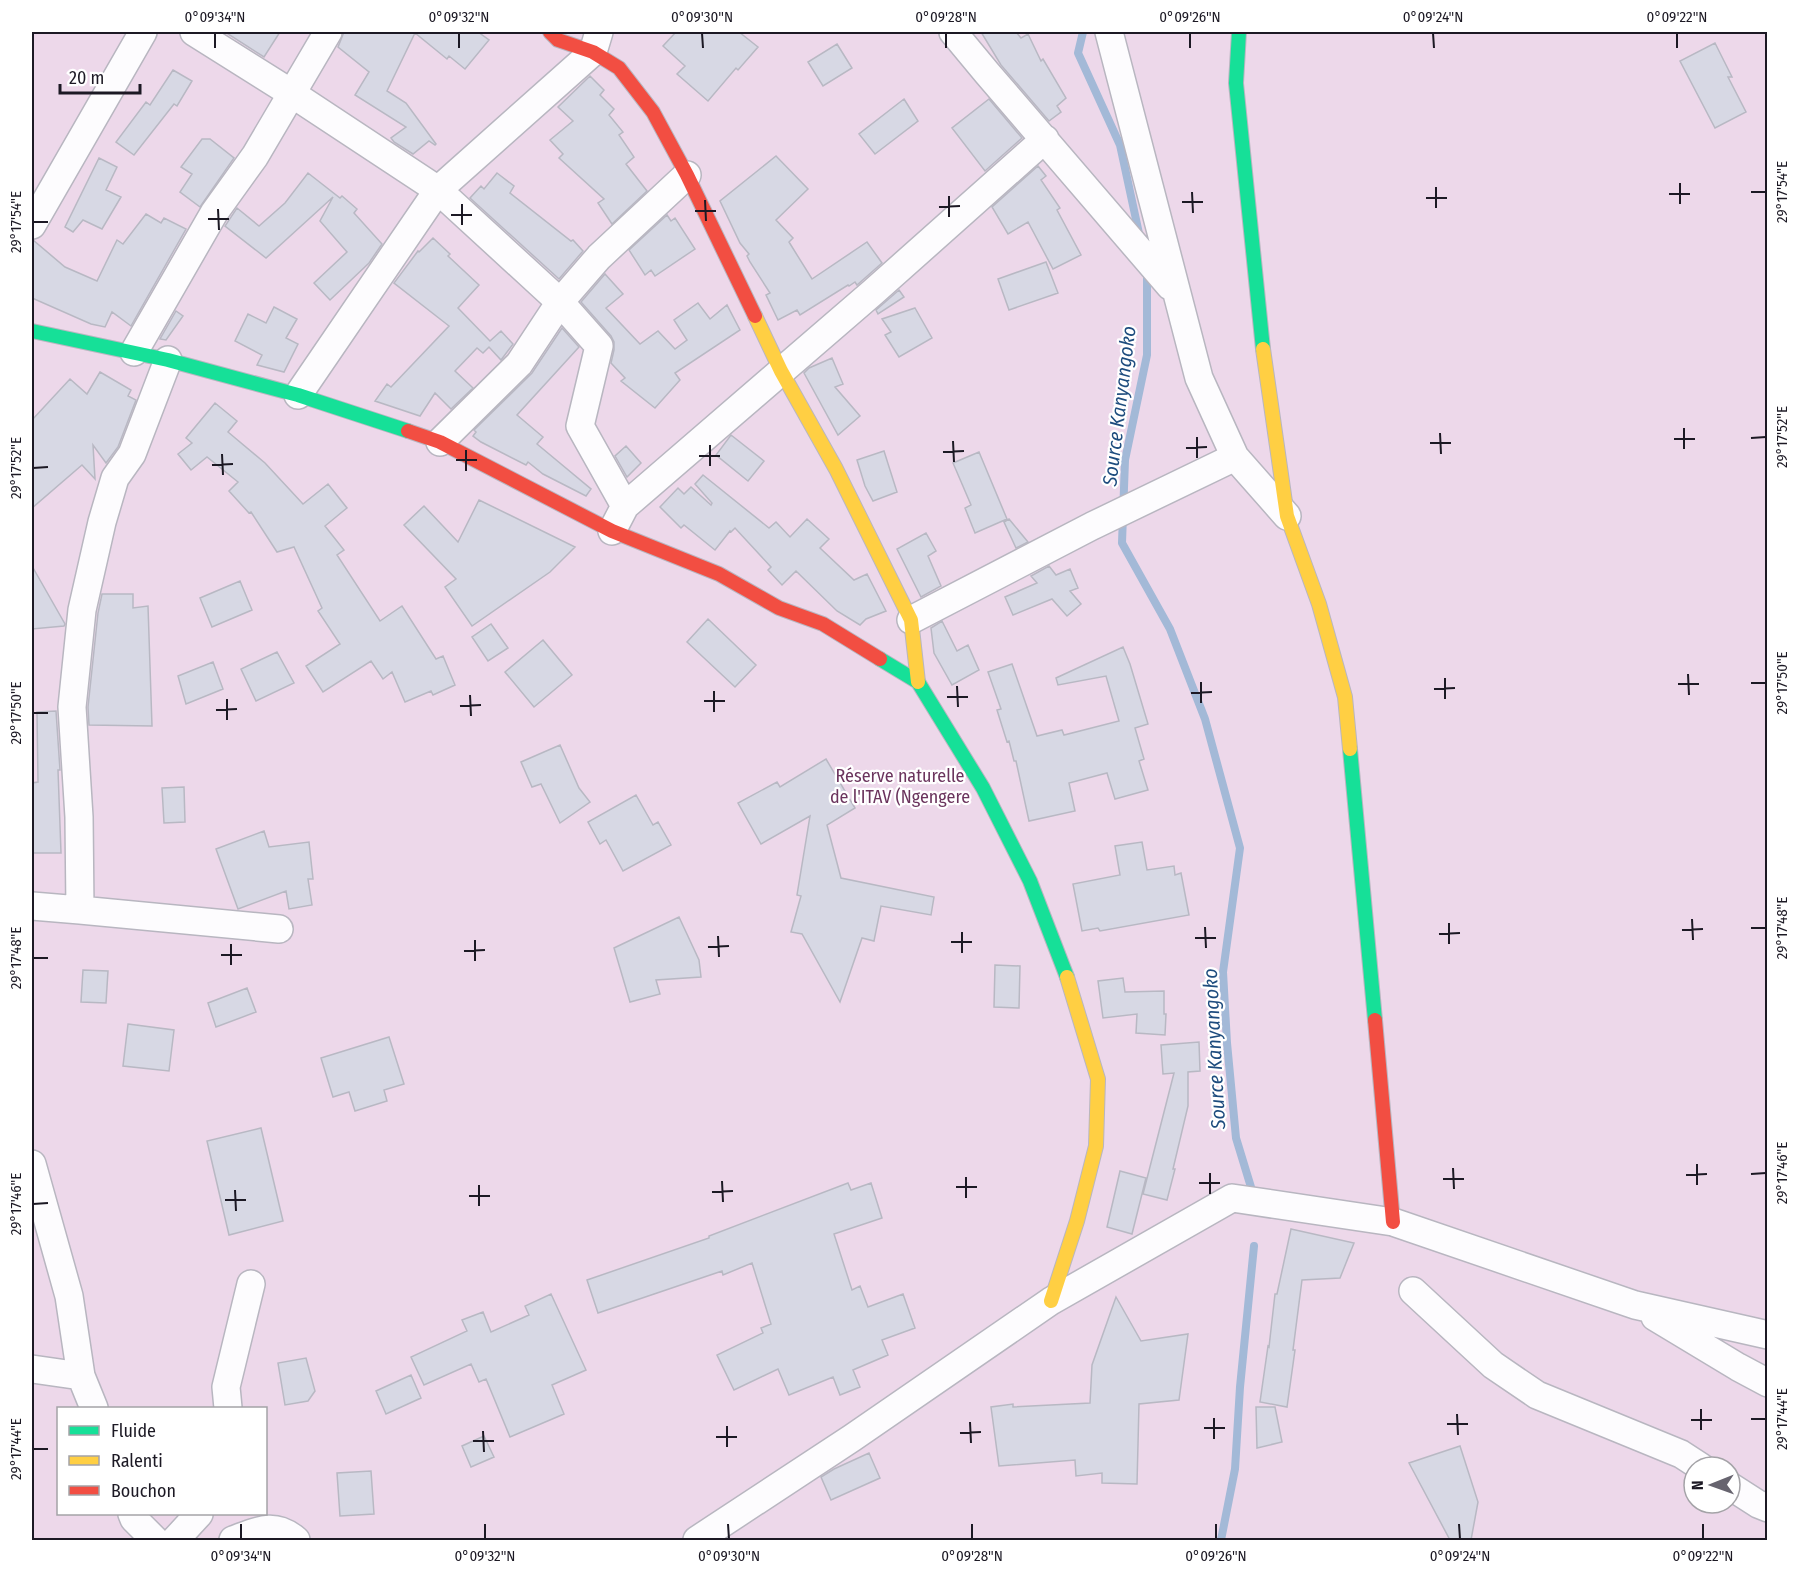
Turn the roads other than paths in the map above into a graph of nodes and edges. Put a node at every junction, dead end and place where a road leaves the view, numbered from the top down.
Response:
1 (143, 32) edge
2 (194, 32) edge
3 (328, 32) edge
4 (550, 32) edge
5 (952, 32) edge
6 (1108, 32) edge
7 (1239, 32) edge
8 (596, 42) edge
9 (291, 93) junction
10 (1045, 139) junction
11 (687, 174) junction
12 (438, 190) junction
13 (32, 225) edge
14 (1175, 291) junction
15 (560, 302) junction
16 (32, 331) edge
17 (134, 352) junction
18 (168, 360) junction
19 (781, 371) junction
20 (298, 395) junction
21 (440, 442) junction
22 (1235, 457) junction
23 (625, 506) junction
24 (1287, 516) junction
25 (612, 531) junction
26 (911, 620) junction
27 (918, 682) junction
28 (32, 906) edge
29 (80, 910) junction
30 (279, 929) dead end
31 (32, 1164) edge
32 (1393, 1222) junction
33 (251, 1284) dead end
34 (1413, 1291) dead end
35 (1051, 1301) junction
36 (1635, 1305) junction
37 (1767, 1335) edge
38 (32, 1369) edge
39 (81, 1376) junction
40 (1767, 1383) edge
41 (94, 1407) edge
42 (228, 1407) edge
43 (1683, 1455) edge
44 (1742, 1494) edge
45 (1767, 1508) edge
46 (132, 1515) edge
47 (198, 1515) edge
48 (155, 1540) edge
49 (175, 1540) edge
50 (233, 1540) edge
51 (296, 1540) edge
52 (697, 1540) edge

1 - 13 street
2 - 9 street
3 - 9 street
4 - 8 street
5 - 10 street
6 - 14 street
7 - 24 street
8 - 11 street
8 - 12 street
9 - 12 street
9 - 17 street
10 - 14 street
10 - 19 street
11 - 15 street
11 - 19 street
12 - 15 street
12 - 20 street
14 - 22 street
15 - 21 street
15 - 23 street
16 - 17 street
17 - 18 street
18 - 20 street
18 - 29 street
19 - 23 street
19 - 26 street
20 - 21 street
21 - 25 street
22 - 24 street
22 - 26 street
23 - 25 street
24 - 32 street
25 - 27 street
26 - 27 street
27 - 35 street
28 - 29 street
29 - 30 street
31 - 39 street
32 - 35 street
32 - 36 street
33 - 42 street
34 - 43 street
35 - 52 street
36 - 37 street
36 - 40 street
38 - 39 street
39 - 41 street
44 - 45 street
46 - 48 street
47 - 49 street
50 - 51 street

